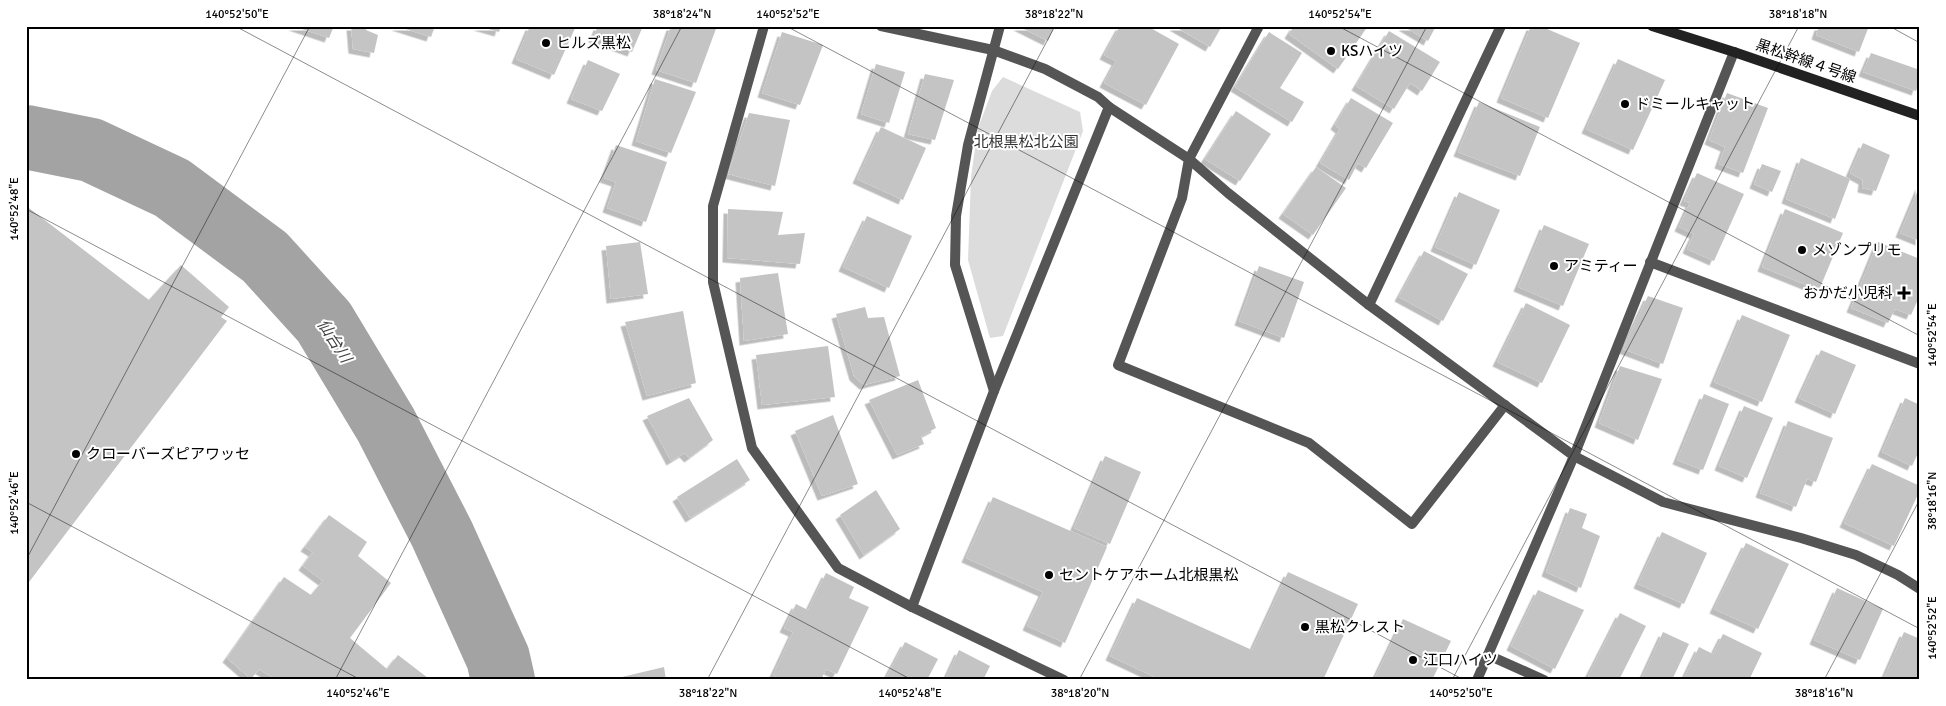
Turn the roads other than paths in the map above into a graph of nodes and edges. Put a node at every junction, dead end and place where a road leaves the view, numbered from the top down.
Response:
1 (764, 26) edge
2 (881, 26) edge
3 (1000, 26) edge
4 (1259, 26) edge
5 (1501, 26) edge
6 (1652, 26) edge
7 (993, 50) junction
8 (1734, 52) junction
9 (1109, 107) junction
10 (1920, 116) edge
11 (1189, 159) junction
12 (1650, 262) junction
13 (1370, 305) junction
14 (1920, 364) edge
15 (994, 391) junction
16 (1505, 405) junction
17 (1574, 456) junction
18 (1920, 589) edge
19 (912, 607) junction
20 (1488, 655) junction
21 (1064, 680) edge
22 (1477, 680) edge
23 (1544, 680) edge

1 - 19 street
2 - 7 street
3 - 7 street
4 - 11 street
5 - 13 street
6 - 8 street, 黒松幹線４号線
7 - 9 street
7 - 15 street
8 - 10 street, 黒松幹線４号線
8 - 12 street
9 - 11 street
9 - 15 street
11 - 13 street
11 - 16 street
12 - 14 street
12 - 17 street
13 - 16 street
15 - 19 street
16 - 17 street
17 - 18 street
17 - 20 street
19 - 21 street
20 - 22 street
20 - 23 street

